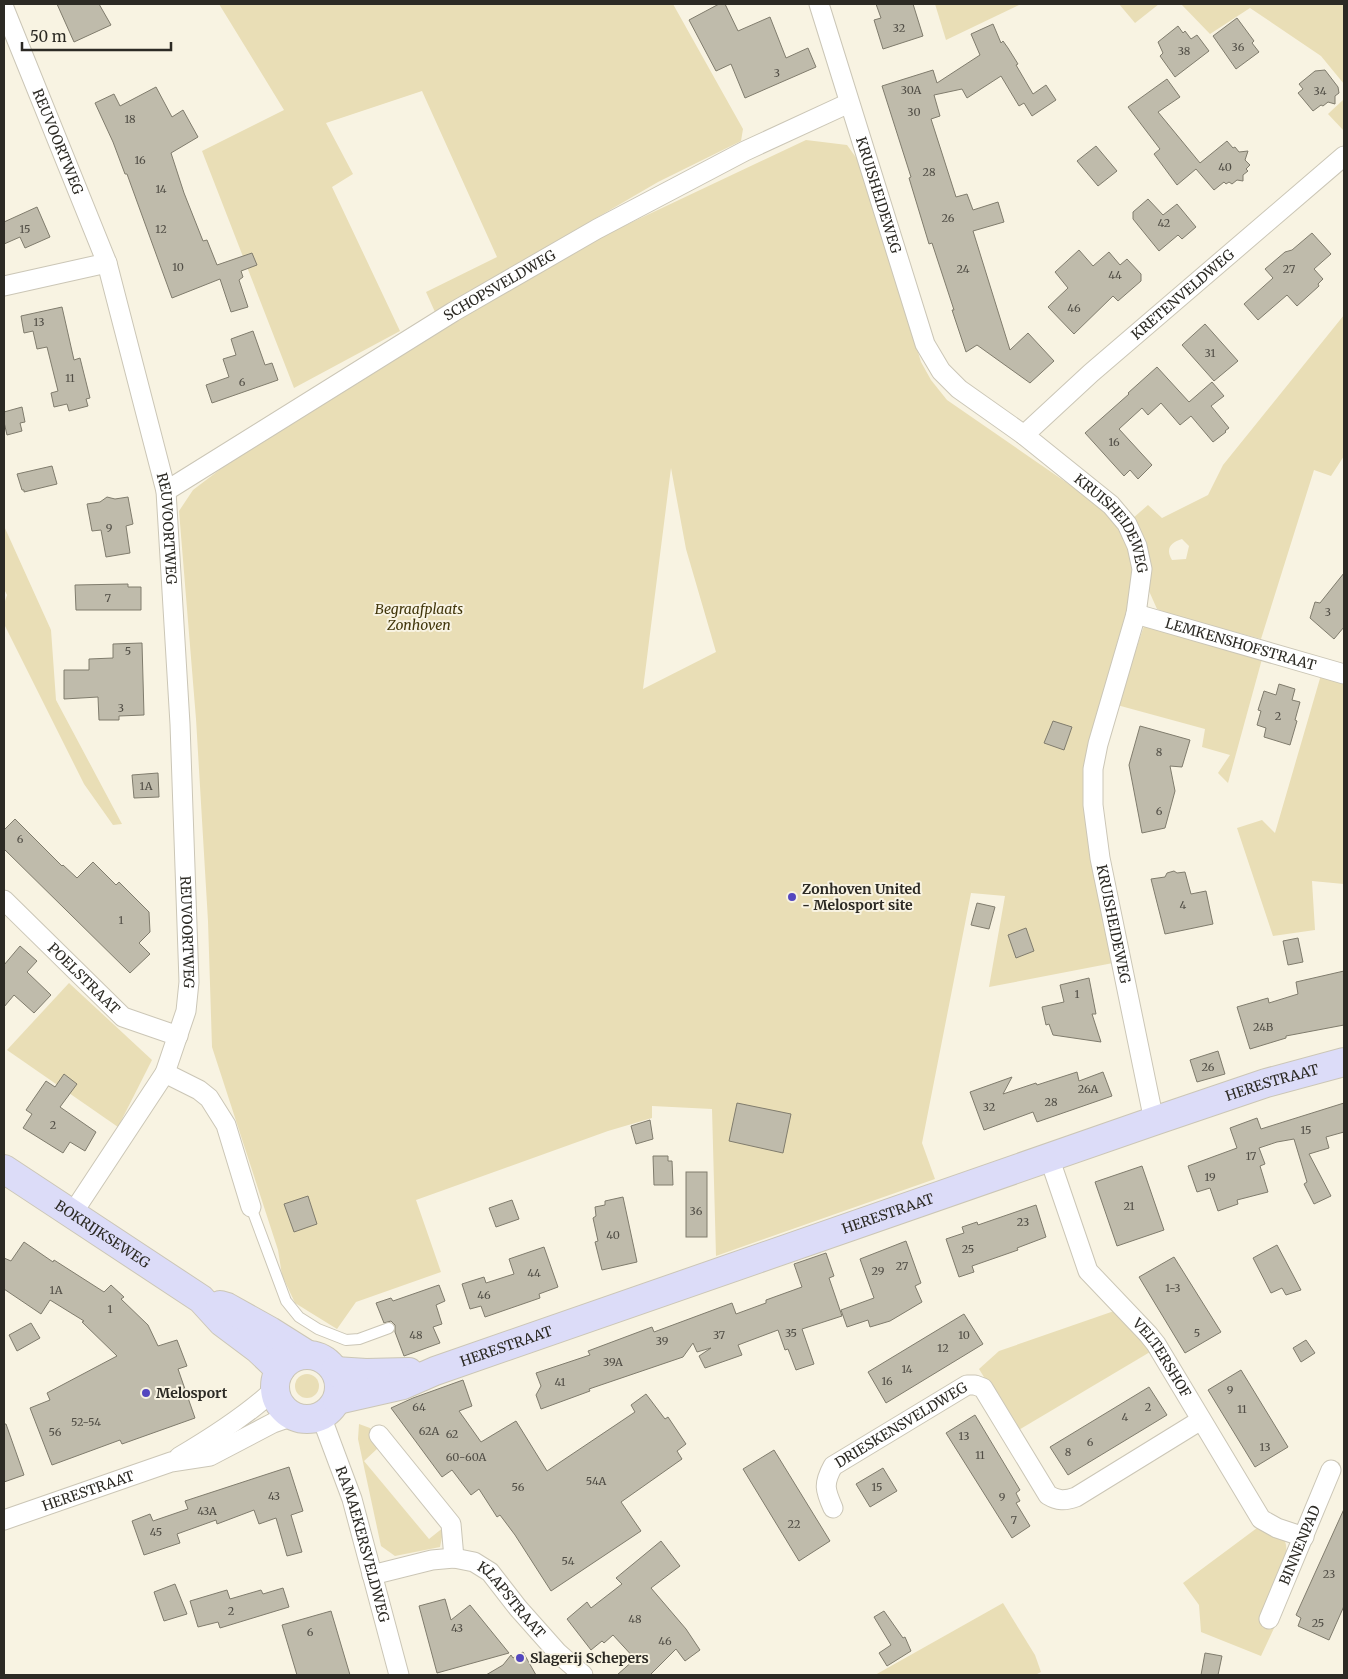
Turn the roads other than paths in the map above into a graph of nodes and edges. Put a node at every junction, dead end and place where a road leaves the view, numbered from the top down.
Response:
1 (819, 4) edge
2 (4, 8) edge
3 (849, 103) junction
4 (1344, 156) edge
5 (107, 263) junction
6 (4, 286) edge
7 (1024, 436) junction
8 (166, 491) junction
9 (1136, 614) junction
10 (1344, 674) edge
11 (4, 900) edge
12 (178, 1036) junction
13 (1344, 1062) edge
14 (165, 1073) junction
15 (1154, 1121) junction
16 (1049, 1157) junction
17 (4, 1169) edge
18 (251, 1207) joint
19 (72, 1214) junction
20 (202, 1299) junction
21 (389, 1328) dead end
22 (308, 1355) junction
23 (335, 1371) junction
24 (435, 1371) junction
25 (277, 1380) junction
26 (329, 1408) junction
27 (293, 1416) junction
28 (1201, 1420) junction
29 (379, 1435) dead end
30 (171, 1462) junction
31 (1331, 1470) dead end
32 (833, 1508) dead end
33 (4, 1520) edge
34 (1304, 1537) junction
35 (454, 1558) junction
36 (372, 1575) junction
37 (1269, 1619) dead end
38 (398, 1675) edge
39 (583, 1675) edge

1 - 3 street, KRUISHEIDEWEG
2 - 5 street, REUVOORTWEG
3 - 7 street, KRUISHEIDEWEG
3 - 8 street, SCHOPSVELDWEG
4 - 7 street, KRETENVELDWEG
5 - 6 street
5 - 8 street, REUVOORTWEG
7 - 9 street, KRUISHEIDEWEG
8 - 12 street, REUVOORTWEG
9 - 10 street, LEMKENSHOFSTRAAT
9 - 15 street, KRUISHEIDEWEG
11 - 12 street, POELSTRAAT
12 - 14 street, REUVOORTWEG
13 - 15 street, HERESTRAAT
14 - 18 street
14 - 19 street, REUVOORTWEG
15 - 16 street, HERESTRAAT
16 - 24 street, HERESTRAAT
16 - 28 street, VELTERSHOF
17 - 19 street, BOKRIJKSEWEG
18 - 21 lane
19 - 20 street, BOKRIJKSEWEG
20 - 22 street, BOKRIJKSEWEG
20 - 25 street, BOKRIJKSEWEG
22 - 23 street
22 - 25 street
23 - 24 street, HERESTRAAT
23 - 26 street
24 - 26 street, HERESTRAAT
25 - 27 street
25 - 30 street, HERESTRAAT
26 - 27 street
26 - 36 street, RAMAEKERSVELDWEG
27 - 30 street, HERESTRAAT
28 - 32 street, DRIESKENSVELDWEG
28 - 34 street, VELTERSHOF
29 - 35 street
30 - 33 street, HERESTRAAT
31 - 34 street, BINNENPAD
34 - 37 street, BINNENPAD
35 - 36 street, KLAPSTRAAT
35 - 39 street, KLAPSTRAAT
36 - 38 street, RAMAEKERSVELDWEG

